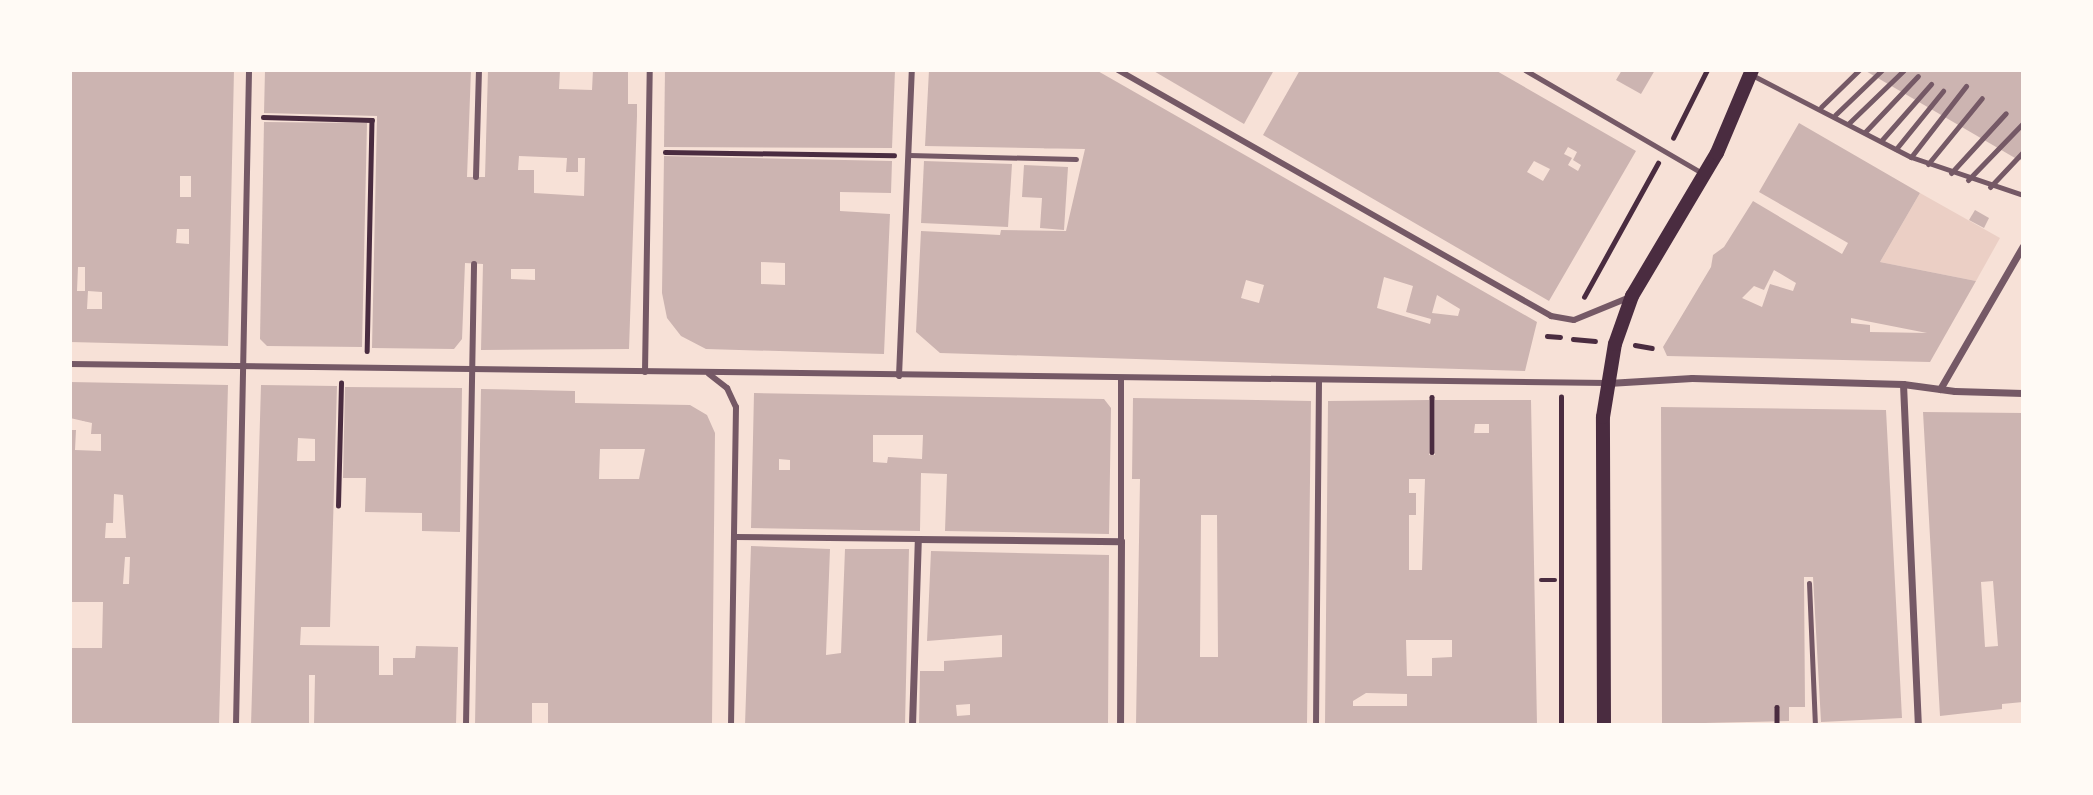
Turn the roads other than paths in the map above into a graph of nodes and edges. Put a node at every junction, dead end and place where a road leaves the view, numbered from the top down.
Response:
1 (249, 70) edge
2 (479, 70) edge
3 (650, 70) edge
4 (912, 70) edge
5 (1118, 70) edge
6 (1525, 70) edge
7 (1859, 70) edge
8 (1882, 70) edge
9 (1903, 70) edge
10 (1751, 72) edge
11 (1918, 76) dead end
12 (1931, 84) dead end
13 (1966, 86) dead end
14 (1943, 91) dead end
15 (1982, 98) dead end
16 (1821, 107) junction
17 (2006, 113) dead end
18 (1835, 115) junction
19 (1849, 123) junction
20 (2023, 123) edge
21 (1865, 132) junction
22 (1881, 141) junction
23 (1896, 149) junction
24 (2023, 152) edge
25 (909, 155) junction
26 (1911, 157) junction
27 (1076, 159) dead end
28 (1928, 164) junction
29 (1951, 173) junction
30 (1704, 174) junction
31 (476, 177) dead end
32 (1968, 180) junction
33 (1990, 187) junction
34 (2023, 195) edge
35 (2023, 246) edge
36 (474, 264) dead end
37 (1632, 296) junction
38 (70, 364) edge
39 (243, 366) junction
40 (471, 369) junction
41 (645, 372) junction
42 (708, 373) junction
43 (899, 376) junction
44 (1121, 379) junction
45 (1319, 382) junction
46 (1608, 383) junction
47 (1903, 384) junction
48 (1940, 389) junction
49 (2023, 393) edge
50 (735, 537) junction
51 (918, 539) junction
52 (1121, 541) junction
53 (1809, 583) dead end
54 (236, 725) edge
55 (466, 725) edge
56 (731, 725) edge
57 (912, 725) edge
58 (1120, 725) edge
59 (1316, 725) edge
60 (1604, 725) edge
61 (1815, 725) edge
62 (1918, 725) edge

1 - 39 street
2 - 31 street
3 - 41 street
4 - 25 street
5 - 37 street
6 - 30 lane
7 - 16 lane
8 - 18 lane
9 - 19 lane
10 - 16 lane
10 - 30 main road
11 - 21 lane
12 - 22 lane
13 - 26 lane
14 - 23 lane
15 - 28 lane
16 - 18 lane
17 - 29 lane
18 - 19 lane
19 - 21 lane
20 - 32 lane
21 - 22 lane
22 - 23 lane
23 - 26 lane
24 - 33 lane
25 - 27 lane
25 - 43 street
26 - 28 lane
28 - 29 lane
29 - 32 lane
30 - 37 main road
32 - 33 lane
33 - 34 lane
35 - 48 street
36 - 40 street
37 - 46 main road
38 - 39 street
39 - 40 street
39 - 54 street
40 - 41 street
40 - 55 street
41 - 42 street
42 - 43 street
42 - 50 street
43 - 44 street
44 - 45 street
44 - 52 street
45 - 46 street
45 - 59 street
46 - 47 street
46 - 60 main road
47 - 48 street
47 - 62 street
48 - 49 street
50 - 51 street
50 - 56 street
51 - 52 street
51 - 57 street
52 - 58 street
53 - 61 lane

